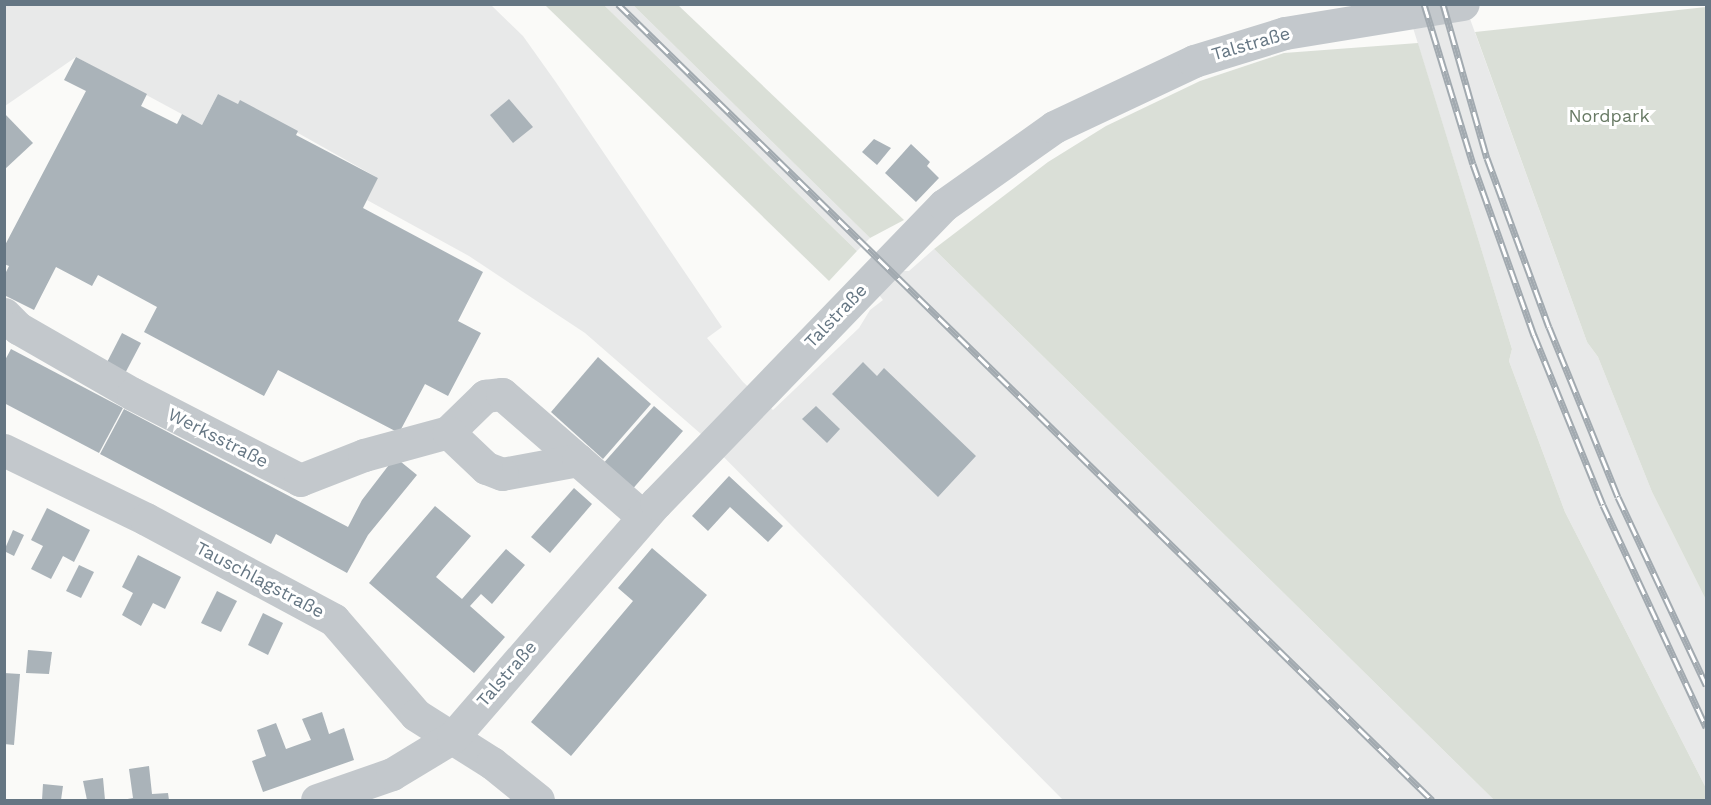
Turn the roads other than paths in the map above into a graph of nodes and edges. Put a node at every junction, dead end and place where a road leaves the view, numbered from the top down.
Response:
1 (1462, 4) edge
2 (4, 314) edge
3 (448, 432) junction
4 (4, 450) edge
5 (578, 460) junction
6 (643, 517) junction
7 (453, 737) junction
8 (317, 801) edge
9 (538, 801) edge

1 - 6 street, Talstraße
2 - 3 street, Werksstraße
3 - 5 street
3 - 5 street, Werksstraße
4 - 7 street, Tauschlagstraße
5 - 6 street, Werksstraße
6 - 7 street, Talstraße
7 - 8 street, Talstraße
7 - 9 street, Tauschlagstraße

